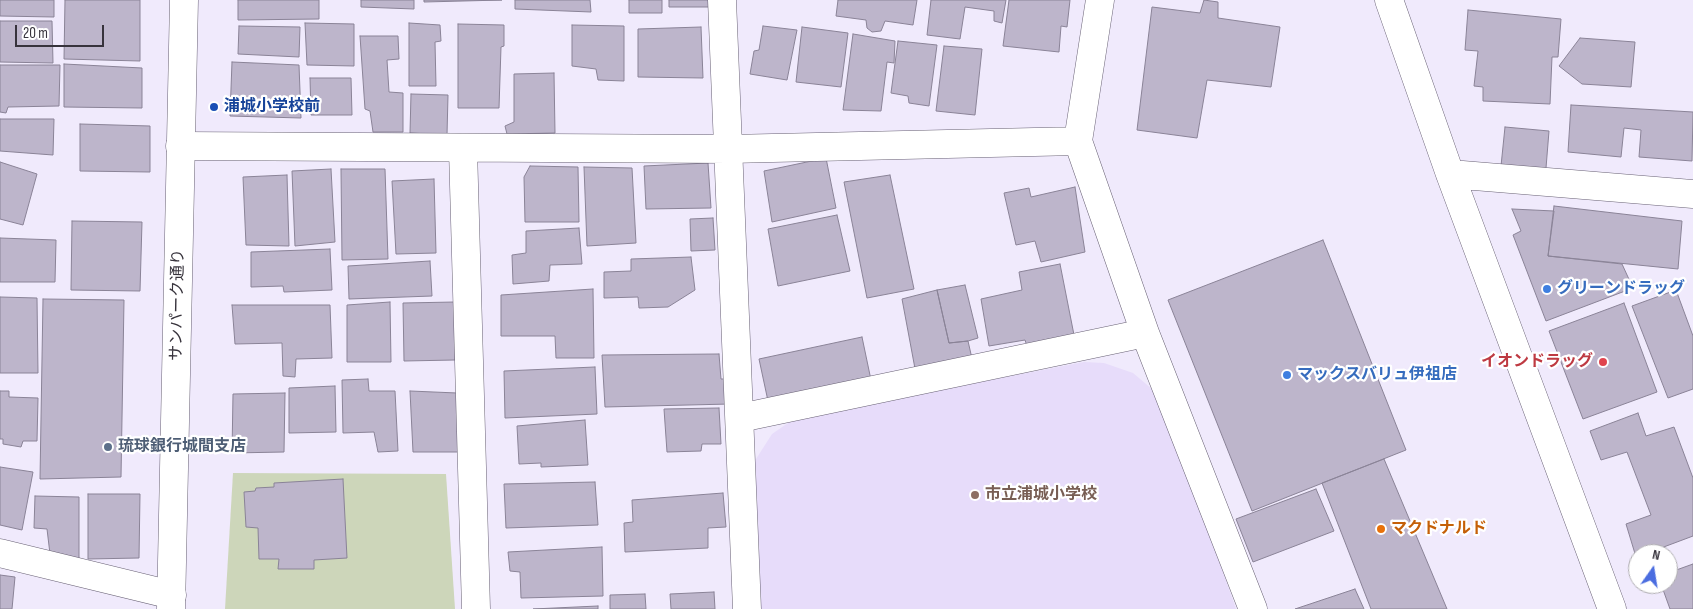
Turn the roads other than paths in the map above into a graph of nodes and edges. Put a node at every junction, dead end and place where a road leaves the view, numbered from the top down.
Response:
1 (184, 0) edge
2 (722, 0) edge
3 (1100, 0) edge
4 (1390, 0) edge
5 (1078, 141) junction
6 (180, 146) junction
7 (463, 149) junction
8 (729, 149) junction
9 (1450, 174) junction
10 (1693, 194) edge
11 (1145, 333) junction
12 (740, 418) junction
13 (0, 553) edge
14 (171, 602) edge
15 (476, 609) edge
16 (747, 609) edge
17 (1253, 609) edge
18 (1612, 609) edge

1 - 6 street, サンパーク通り
2 - 8 street
3 - 5 street
4 - 9 street
5 - 8 street
5 - 11 street
6 - 7 street
6 - 14 street, サンパーク通り
7 - 8 street
7 - 15 street
8 - 12 street
9 - 10 street
9 - 18 street
11 - 12 street
11 - 17 street
12 - 16 street
13 - 14 street

